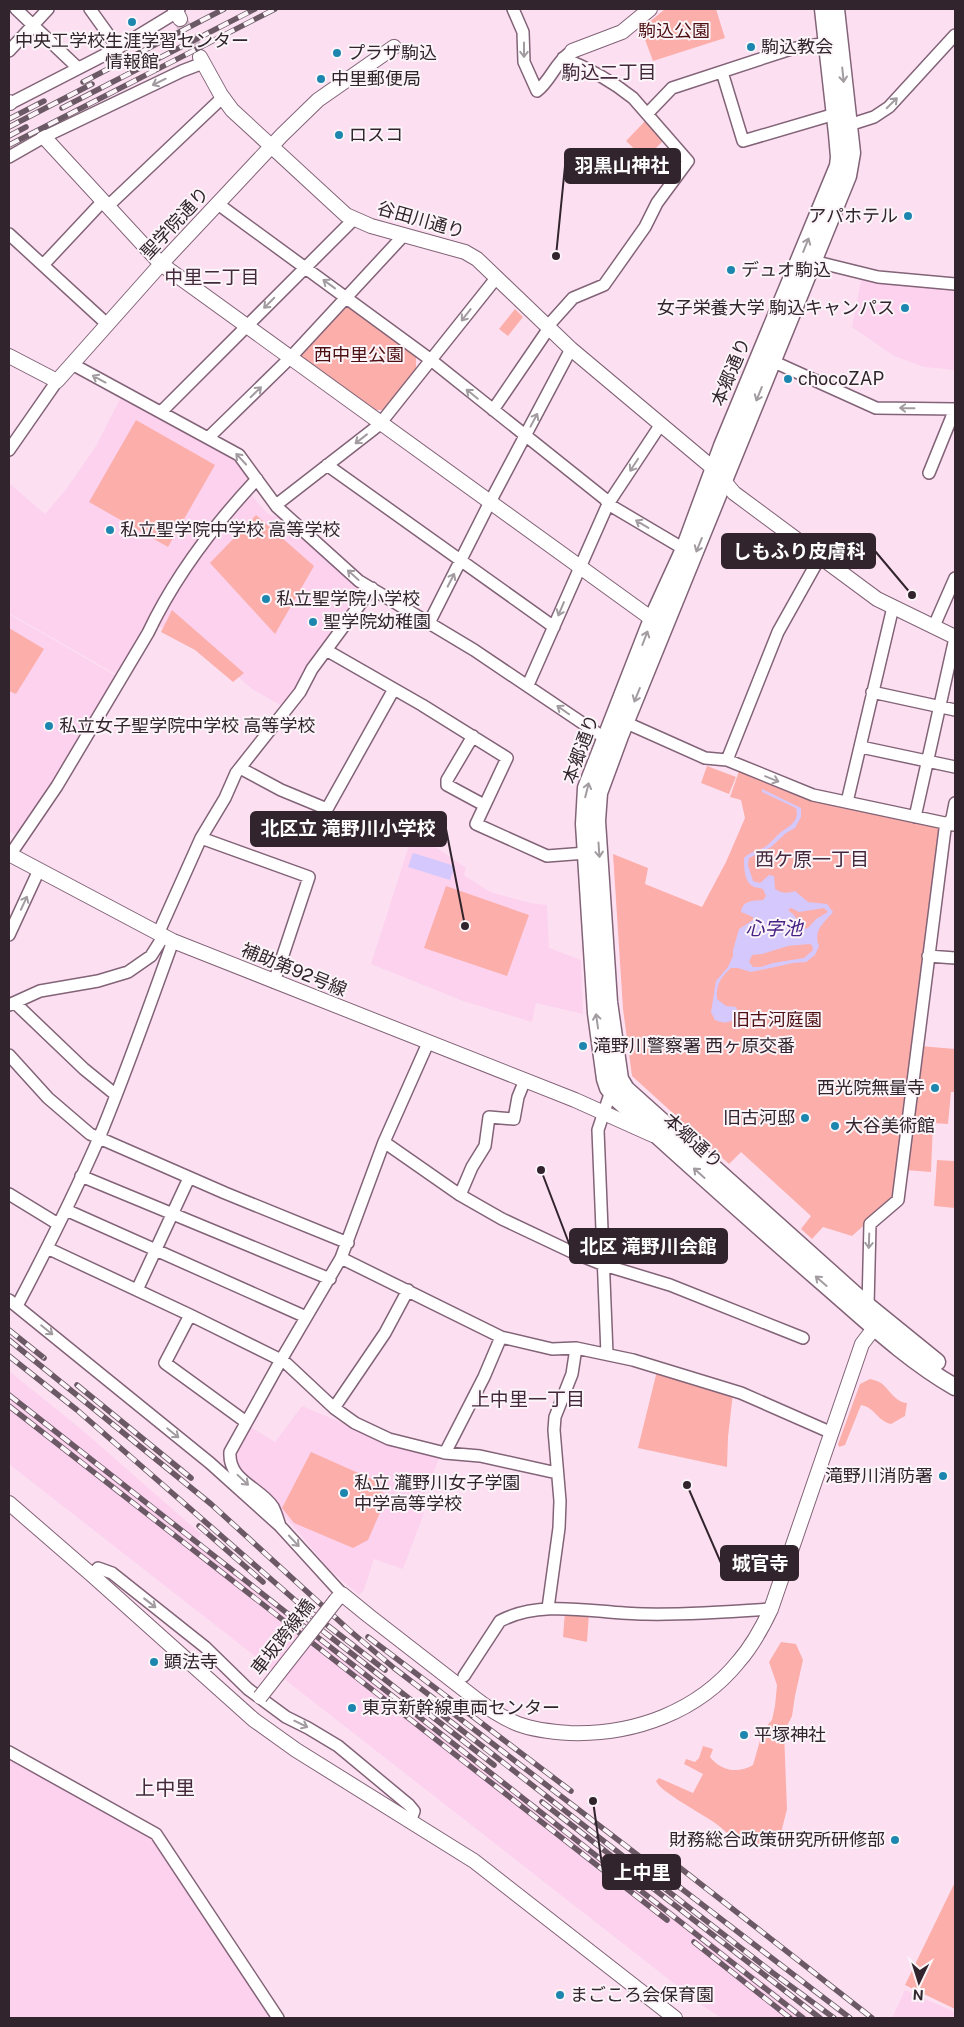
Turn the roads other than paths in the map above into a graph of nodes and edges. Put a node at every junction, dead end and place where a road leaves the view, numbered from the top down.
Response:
1 (16, 9) edge
2 (48, 9) edge
3 (90, 9) edge
4 (513, 9) edge
5 (650, 9) edge
6 (823, 9) edge
7 (836, 9) edge
8 (178, 12) edge
9 (32, 24) junction
10 (954, 41) edge
11 (827, 43) junction
12 (394, 47) dead end
13 (118, 48) junction
14 (9, 51) edge
15 (568, 54) junction
16 (202, 60) joint
17 (78, 68) junction
18 (722, 72) junction
19 (222, 98) junction
20 (9, 103) edge
21 (647, 114) junction
22 (835, 114) junction
23 (849, 125) junction
24 (44, 138) junction
25 (272, 146) junction
26 (9, 157) edge
27 (106, 204) junction
28 (218, 204) junction
29 (353, 220) junction
30 (404, 235) junction
31 (11, 240) edge
32 (813, 261) junction
33 (161, 264) junction
34 (43, 265) junction
35 (306, 267) junction
36 (497, 277) junction
37 (955, 284) edge
38 (347, 298) junction
39 (107, 324) junction
40 (247, 325) junction
41 (548, 328) junction
42 (571, 349) junction
43 (9, 356) edge
44 (291, 357) junction
45 (431, 360) junction
46 (772, 361) junction
47 (72, 364) junction
48 (57, 381) junction
49 (955, 409) edge
50 (493, 410) junction
51 (161, 412) junction
52 (381, 422) junction
53 (660, 424) junction
54 (525, 436) junction
55 (208, 438) junction
56 (9, 450) edge
57 (327, 465) junction
58 (714, 469) junction
59 (929, 473) dead end
60 (257, 479) junction
61 (724, 483) junction
62 (490, 502) junction
63 (608, 504) junction
64 (276, 505) junction
65 (684, 549) junction
66 (820, 557) junction
67 (460, 561) junction
68 (580, 566) junction
69 (955, 578) edge
70 (372, 588) junction
71 (893, 607) junction
72 (652, 618) junction
73 (429, 623) junction
74 (934, 626) junction
75 (554, 627) junction
76 (955, 638) edge
77 (326, 650) junction
78 (528, 685) junction
79 (394, 689) junction
80 (872, 692) junction
81 (939, 707) junction
82 (955, 710) edge
83 (616, 729) junction
84 (473, 736) junction
85 (860, 747) junction
86 (727, 760) junction
87 (927, 761) junction
88 (955, 767) edge
89 (240, 768) junction
90 (847, 802) junction
91 (955, 803) edge
92 (484, 805) junction
93 (915, 817) junction
94 (952, 825) edge
95 (201, 838) junction
96 (586, 852) junction
97 (9, 854) edge
98 (39, 870) junction
99 (9, 935) edge
100 (164, 937) junction
101 (928, 956) junction
102 (955, 958) edge
103 (274, 982) junction
104 (12, 1004) edge
105 (428, 1043) junction
106 (9, 1055) edge
107 (617, 1059) junction
108 (524, 1080) junction
109 (116, 1095) junction
110 (606, 1104) junction
111 (630, 1111) junction
112 (657, 1118) junction
113 (99, 1138) junction
114 (661, 1138) junction
115 (384, 1142) junction
116 (81, 1176) junction
117 (189, 1178) junction
118 (9, 1194) edge
119 (460, 1195) junction
120 (66, 1210) junction
121 (173, 1214) junction
122 (58, 1224) junction
123 (348, 1243) junction
124 (47, 1248) junction
125 (156, 1252) junction
126 (341, 1258) junction
127 (604, 1265) junction
128 (330, 1279) junction
129 (137, 1290) junction
130 (408, 1290) junction
131 (13, 1303) edge
132 (868, 1306) junction
133 (190, 1315) junction
134 (306, 1317) junction
135 (878, 1323) junction
136 (501, 1336) junction
137 (803, 1338) dead end
138 (576, 1348) junction
139 (607, 1354) junction
140 (281, 1360) junction
141 (955, 1374) edge
142 (955, 1387) edge
143 (334, 1408) junction
144 (246, 1422) junction
145 (832, 1432) junction
146 (445, 1454) junction
147 (557, 1473) junction
148 (9, 1503) edge
149 (280, 1526) junction
150 (92, 1575) junction
151 (339, 1597) junction
152 (548, 1608) junction
153 (771, 1609) junction
154 (464, 1676) dead end
155 (260, 1698) junction
156 (9, 1752) edge
157 (410, 1822) junction
158 (278, 2018) edge
159 (675, 2018) edge

1 - 9 street
2 - 9 street
3 - 13 street
4 -> 15 street
5 - 15 street
6 - 11 main road, 本郷通り
7 -> 23 main road, 本郷通り
8 - 13 street
9 - 14 street
9 - 17 street
23 -> 10 street
11 - 18 street
11 - 22 main road, 本郷通り
12 - 25 street, 聖学院通り
13 - 17 street
15 - 21 street
16 - 19 street, 谷田川通り
16 -> 24 street
17 - 20 street
18 - 21 street
18 - 22 street
19 - 25 street, 谷田川通り
19 - 27 street
21 - 41 street
58 -> 22 main road, 本郷通り
23 - 32 main road, 本郷通り
24 - 26 street
24 - 27 street
25 - 28 street, 聖学院通り
25 - 29 street, 谷田川通り
27 - 33 street
27 - 34 street
28 - 33 street, 聖学院通り
28 - 35 street
29 - 30 street, 谷田川通り
29 - 35 street
30 - 36 street, 谷田川通り
30 - 38 street
31 - 34 street
32 - 37 street
32 - 46 main road, 本郷通り
33 - 39 street, 聖学院通り
33 - 40 street
34 - 39 street
38 -> 35 street
35 -> 40 street
36 - 41 street, 谷田川通り
36 -> 45 street
38 - 44 street
38 - 45 street
39 - 47 street, 聖学院通り
40 - 44 street
40 - 51 street
41 - 42 street, 谷田川通り
41 - 50 street
42 - 53 street, 谷田川通り
54 -> 42 street
43 - 48 street
44 - 52 street
55 -> 44 street
50 -> 45 street
45 - 52 street
49 -> 46 street
46 -> 61 main road, 本郷通り
47 - 48 street, 聖学院通り
51 -> 47 street
48 - 56 street, 聖学院通り
49 - 59 street
50 - 54 street
51 - 55 street
52 -> 57 street
52 - 62 street
53 - 58 street, 谷田川通り
53 -> 63 street
54 - 62 street
54 - 63 street
60 -> 55 street
57 - 64 street
57 - 67 street
58 - 61 street, 谷田川通り
58 - 65 main road, 本郷通り
60 - 64 street
60 - 97 street
61 - 66 street, 谷田川通り
61 -> 83 main road, 本郷通り
62 - 67 street
62 - 68 street
65 -> 63 street
63 - 68 street
70 -> 64 street
65 - 72 main road, 本郷通り
66 - 71 street, 谷田川通り
66 - 86 street
73 -> 67 street
67 - 75 street
68 - 72 street
68 -> 75 street
69 - 74 street
70 - 73 street
70 - 77 street
71 - 74 street, 谷田川通り
71 - 80 street
83 -> 72 main road, 本郷通り
73 - 78 street
74 - 76 street, 谷田川通り
75 - 78 street
76 - 81 street
77 - 79 street
77 - 89 street
83 -> 78 street
79 - 84 street
79 - 89 street
80 - 81 street
80 - 85 street
81 - 82 street
81 - 87 street
83 - 86 street
96 -> 83 main road, 本郷通り
83 -> 107 main road, 本郷通り
84 - 92 street
84 - 92 street
85 - 87 street
85 - 90 street
86 -> 90 street
87 - 88 street
87 - 93 street
89 - 95 street
90 - 93 street
91 - 94 street
92 - 96 street
93 - 94 street
94 - 101 street
95 - 100 street
95 - 103 street
110 -> 96 main road, 本郷通り
97 - 98 street, 補助第92号線
99 -> 98 street
98 - 100 street, 補助第92号線
100 - 103 street, 補助第92号線
100 - 104 street
100 - 109 street
101 - 102 street
101 -> 132 street
103 - 105 street, 補助第92号線
104 - 109 street
105 - 108 street, 補助第92号線
105 - 115 street
106 - 113 street
107 - 110 street
107 - 112 main road, 本郷通り
108 - 110 street, 補助第92号線
108 - 119 street
109 - 113 street
110 - 111 main road, 本郷通り
110 - 114 street, 補助第92号線
110 - 127 street
111 - 112 street
111 - 114 main road, 本郷通り
112 - 132 main road, 本郷通り
113 - 116 street
113 - 117 street
135 -> 114 main road, 本郷通り
115 - 119 street
115 - 123 street
116 - 120 street
116 - 121 street
117 - 121 street
117 - 123 street
118 - 122 street
119 - 127 street
120 - 122 street
120 - 125 street
121 - 125 street
121 - 128 street
122 - 124 street
123 - 126 street
124 - 129 street
124 - 131 street
125 - 129 street
125 - 134 street
126 - 128 street
126 - 130 street
127 - 137 street
127 - 139 street
128 - 134 street
129 - 133 street
130 - 136 street
130 - 143 street
131 -> 149 street
132 - 135 main road, 本郷通り
133 - 140 street
133 - 144 street
134 - 140 street
135 - 141 main road, 本郷通り
135 - 142 main road, 本郷通り
135 - 145 street
136 - 138 street
136 - 146 street
138 - 139 street
138 - 147 street
139 - 145 street
140 - 143 street
140 - 144 street
143 - 146 street
144 -> 149 street
145 - 153 street
146 - 147 street
147 - 152 street
148 - 150 street
149 -> 151 street
150 -> 155 street
150 - 157 street
151 - 153 street
151 - 155 street, 車坂跨線橋, bridge
152 - 153 street
152 - 154 street
155 -> 157 street
156 - 158 street
157 - 159 street

